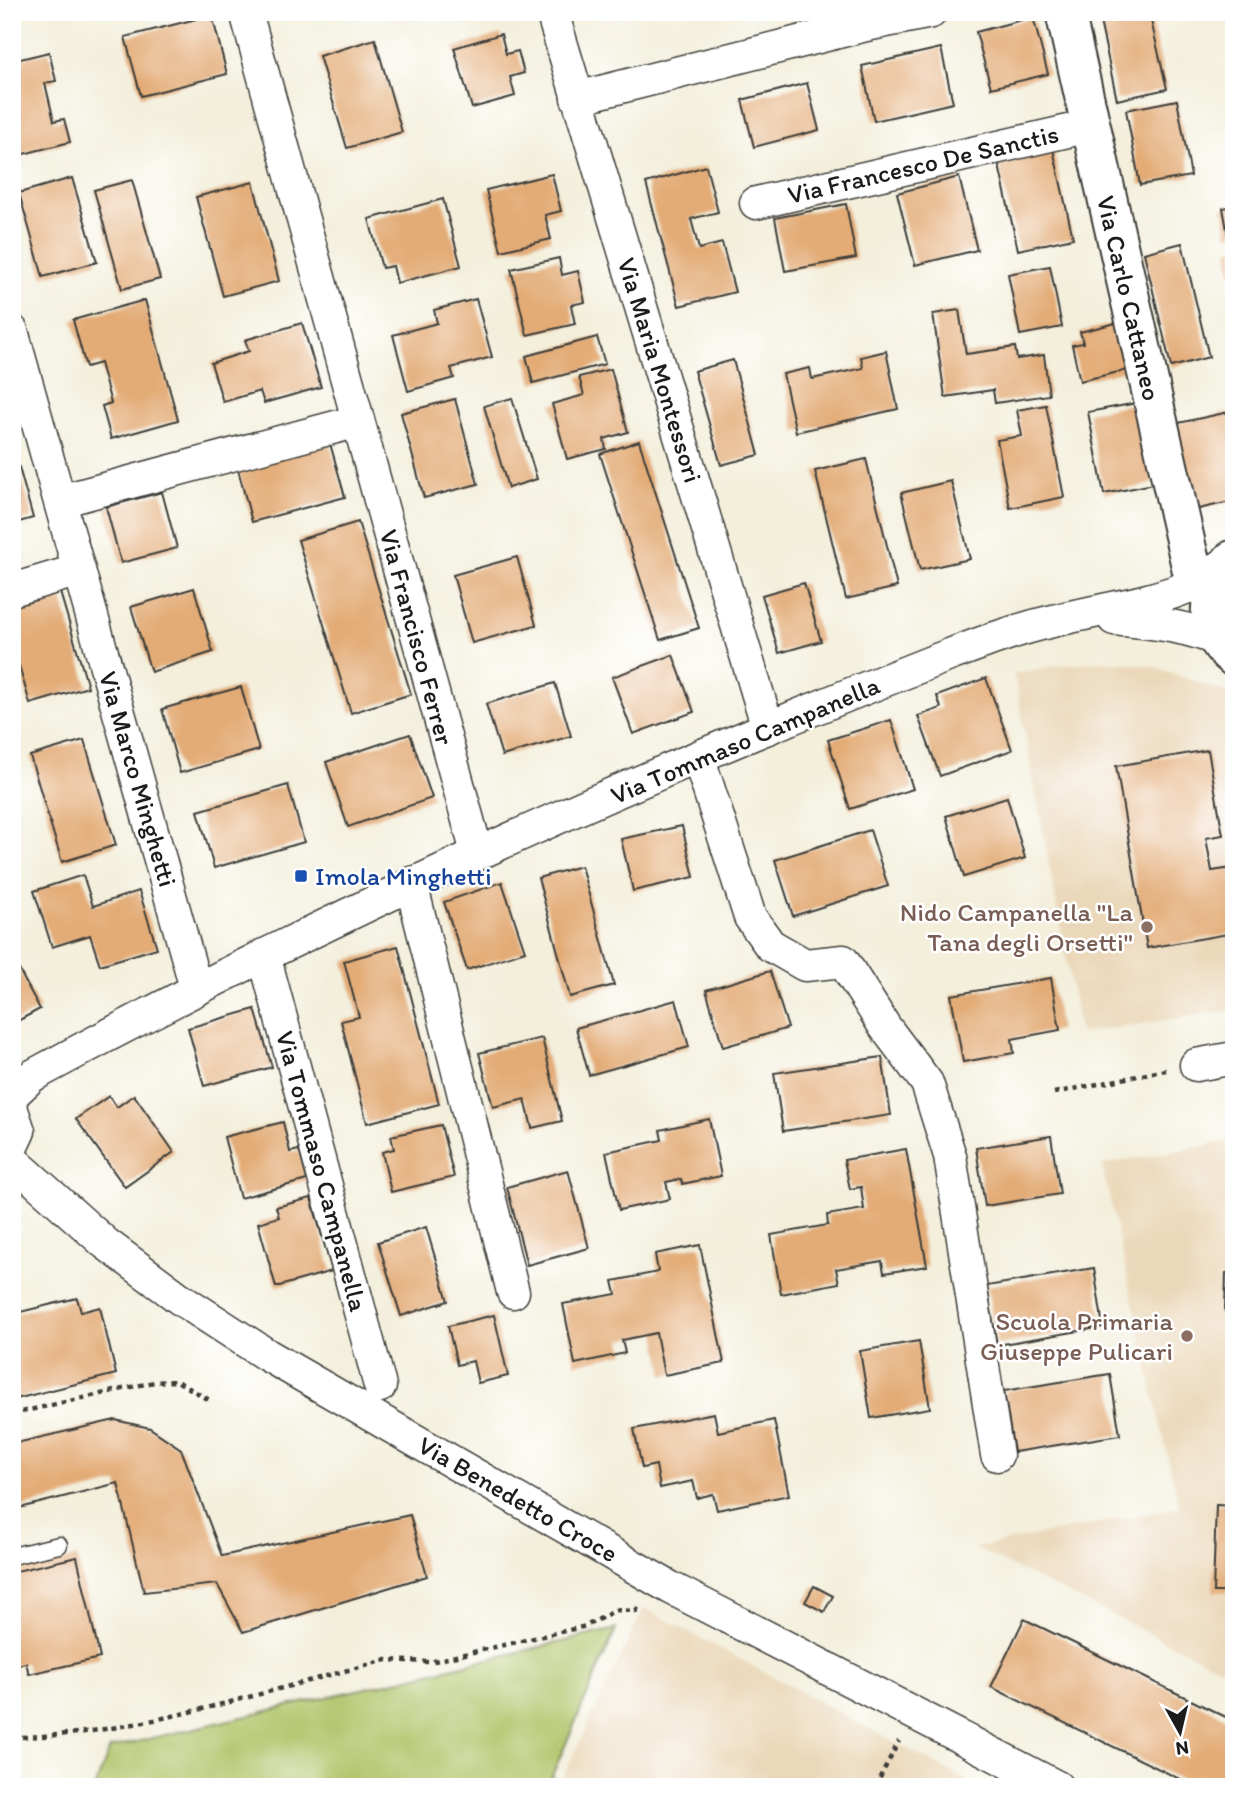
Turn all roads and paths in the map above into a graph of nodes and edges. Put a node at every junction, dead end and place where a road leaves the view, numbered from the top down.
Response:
1 (246, 12) edge
2 (552, 12) edge
3 (931, 12) edge
4 (1065, 12) edge
5 (577, 98) junction
6 (1090, 126) junction
7 (756, 203) dead end
8 (12, 331) edge
9 (358, 421) junction
10 (60, 501) junction
11 (79, 570) junction
12 (1217, 571) edge
13 (12, 590) edge
14 (1085, 615) junction
15 (1226, 648) edge
16 (768, 728) junction
17 (699, 759) junction
18 (477, 853) junction
19 (411, 883) junction
20 (264, 955) junction
21 (196, 988) junction
22 (1234, 1058) edge
23 (1183, 1067) joint
24 (1054, 1093) dead end
25 (12, 1095) edge
26 (12, 1110) edge
27 (12, 1146) edge
28 (12, 1160) edge
29 (513, 1292) dead end
30 (380, 1386) dead end
31 (211, 1401) dead end
32 (12, 1414) edge
33 (997, 1455) dead end
34 (59, 1545) dead end
35 (12, 1556) edge
36 (644, 1600) dead end
37 (901, 1736) dead end
38 (12, 1737) edge
39 (875, 1787) edge
40 (1057, 1787) edge

1 - 9 street, Via Francisco Ferrer
2 - 5 street, Via Maria Montessori
3 - 5 street
4 - 6 street, Via Carlo Cattaneo
5 - 16 street, Via Maria Montessori
6 - 7 street, Via Francesco De Sanctis
6 - 12 street, Via Carlo Cattaneo
8 - 10 street, Via Marco Minghetti
9 - 10 street
9 - 18 street, Via Francisco Ferrer
10 - 11 street, Via Marco Minghetti
11 - 13 street
11 - 21 street, Via Marco Minghetti
12 - 14 street, Via Tommaso Campanella
12 - 15 street
14 - 15 street, Via Tommaso Campanella
14 - 16 street, Via Tommaso Campanella
16 - 17 street, Via Tommaso Campanella
17 - 18 street, Via Tommaso Campanella
17 - 33 street
18 - 19 street, Via Tommaso Campanella
19 - 20 street, Via Tommaso Campanella
19 - 29 street
20 - 21 street, Via Tommaso Campanella
20 - 30 street, Via Tommaso Campanella
21 - 25 street, Via Tommaso Campanella
22 - 23 street
23 - 24 path
26 - 27 street
28 - 40 street, Via Benedetto Croce
31 - 32 path
34 - 35 lane
36 - 38 path
37 - 39 path

